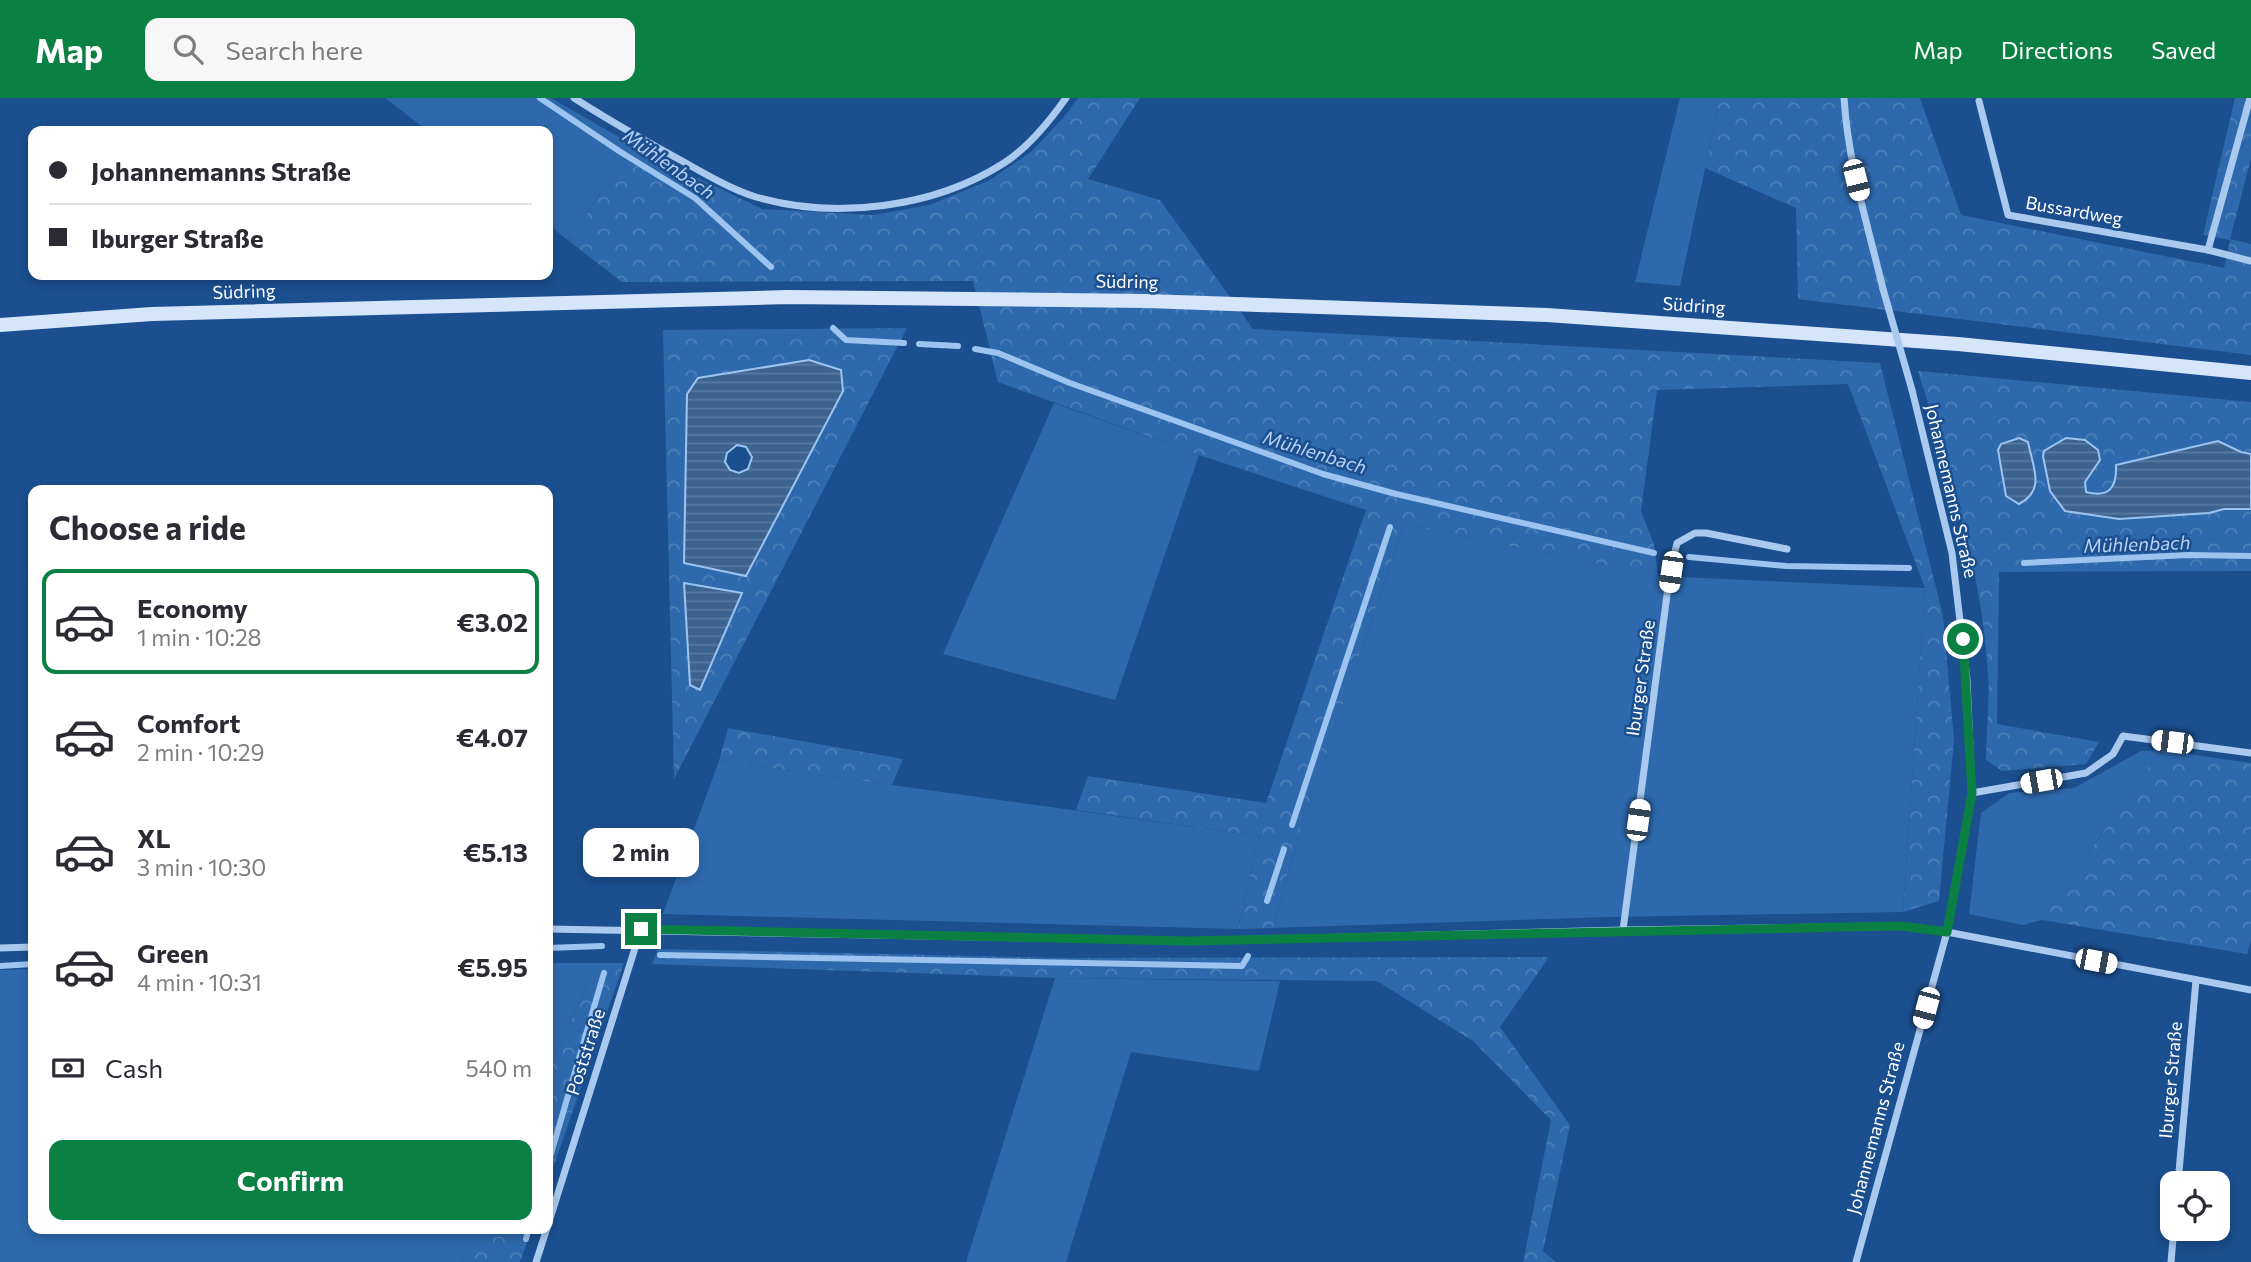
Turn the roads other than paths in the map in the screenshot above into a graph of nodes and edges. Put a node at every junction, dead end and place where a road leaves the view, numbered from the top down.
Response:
1 (574, 98) edge
2 (1066, 98) edge
3 (1844, 98) edge
4 (2250, 98) edge
5 (1979, 101) dead end
6 (2208, 250) junction
7 (2251, 261) edge
8 (0, 325) edge
9 (2251, 373) edge
10 (1787, 549) dead end
11 (2251, 753) edge
12 (1972, 793) junction
13 (553, 929) edge
14 (641, 929) junction
15 (1623, 930) junction
16 (1947, 932) junction
17 (28, 947) edge
18 (0, 948) edge
19 (2196, 980) junction
20 (2251, 990) edge
21 (2179, 1171) edge
22 (553, 1208) edge
23 (545, 1234) edge
24 (2173, 1241) edge
25 (536, 1262) edge
26 (1856, 1262) edge
27 (2171, 1262) edge

1 - 2 street
3 - 12 street, Johannemanns Straße, bridge
4 - 6 street
5 - 6 street, Bussardweg
6 - 7 street, Bussardweg
8 - 9 main road, Südring
10 - 15 street, Iburger Straße
11 - 12 street
12 - 16 street, Johannemanns Straße
13 - 14 street
14 - 15 street
14 - 22 street, Poststraße
15 - 16 street
16 - 19 street
16 - 26 street, Johannemanns Straße
17 - 18 street
19 - 20 street
19 - 21 street, Iburger Straße
23 - 25 street, Poststraße
24 - 27 street

